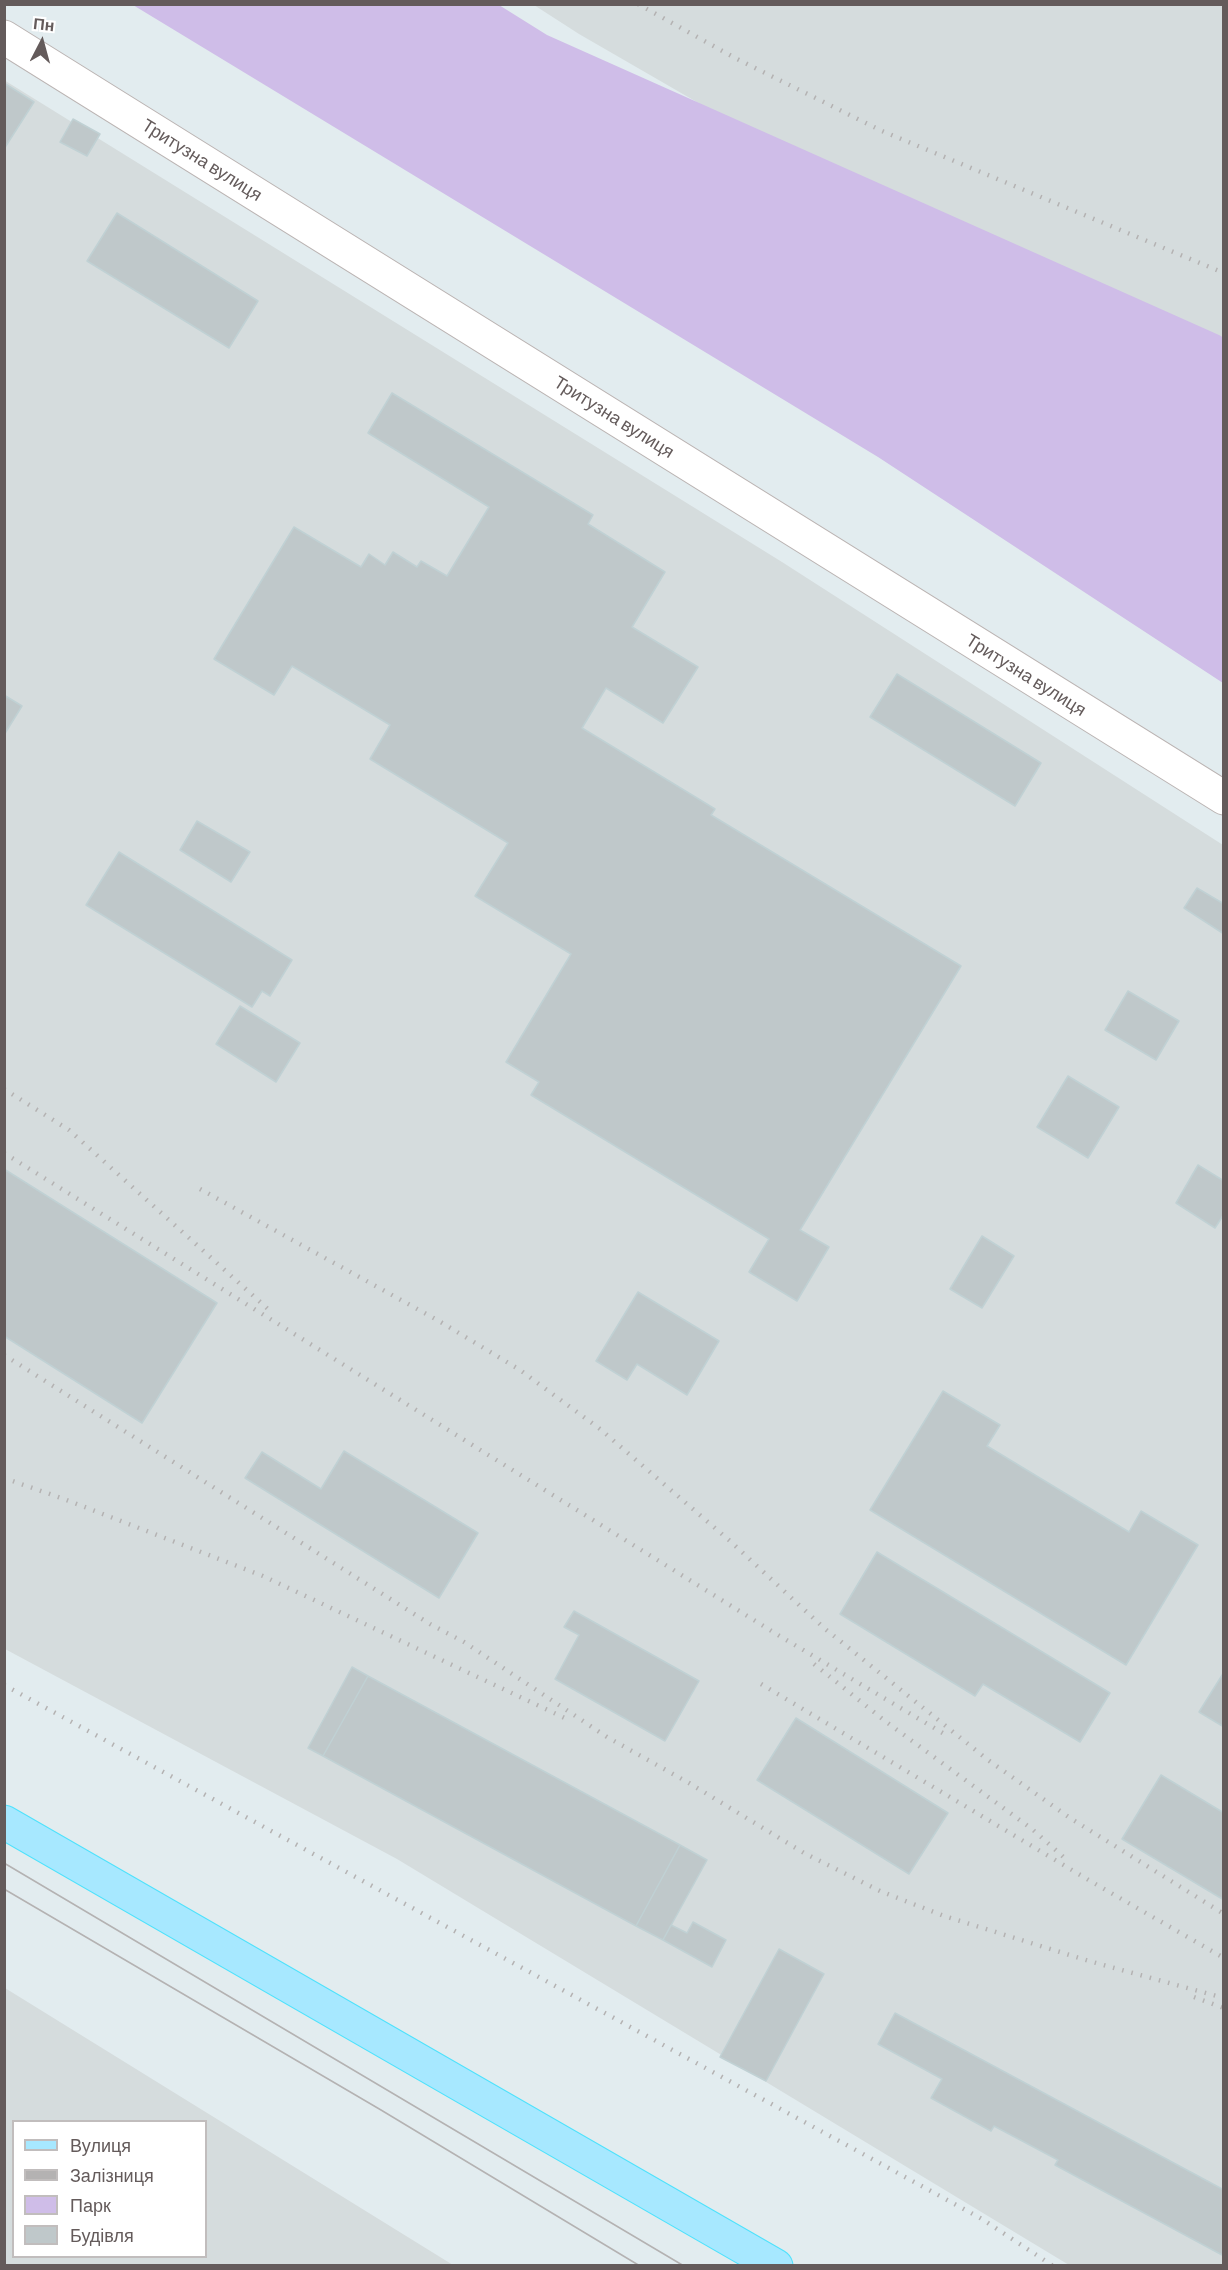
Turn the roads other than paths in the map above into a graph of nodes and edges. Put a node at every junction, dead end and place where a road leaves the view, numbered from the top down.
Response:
1 (4, 37) edge
2 (1224, 798) edge
3 (4, 1822) edge
4 (776, 2265) edge

1 - 2 street, Тритузна вулиця
3 - 4 main road

